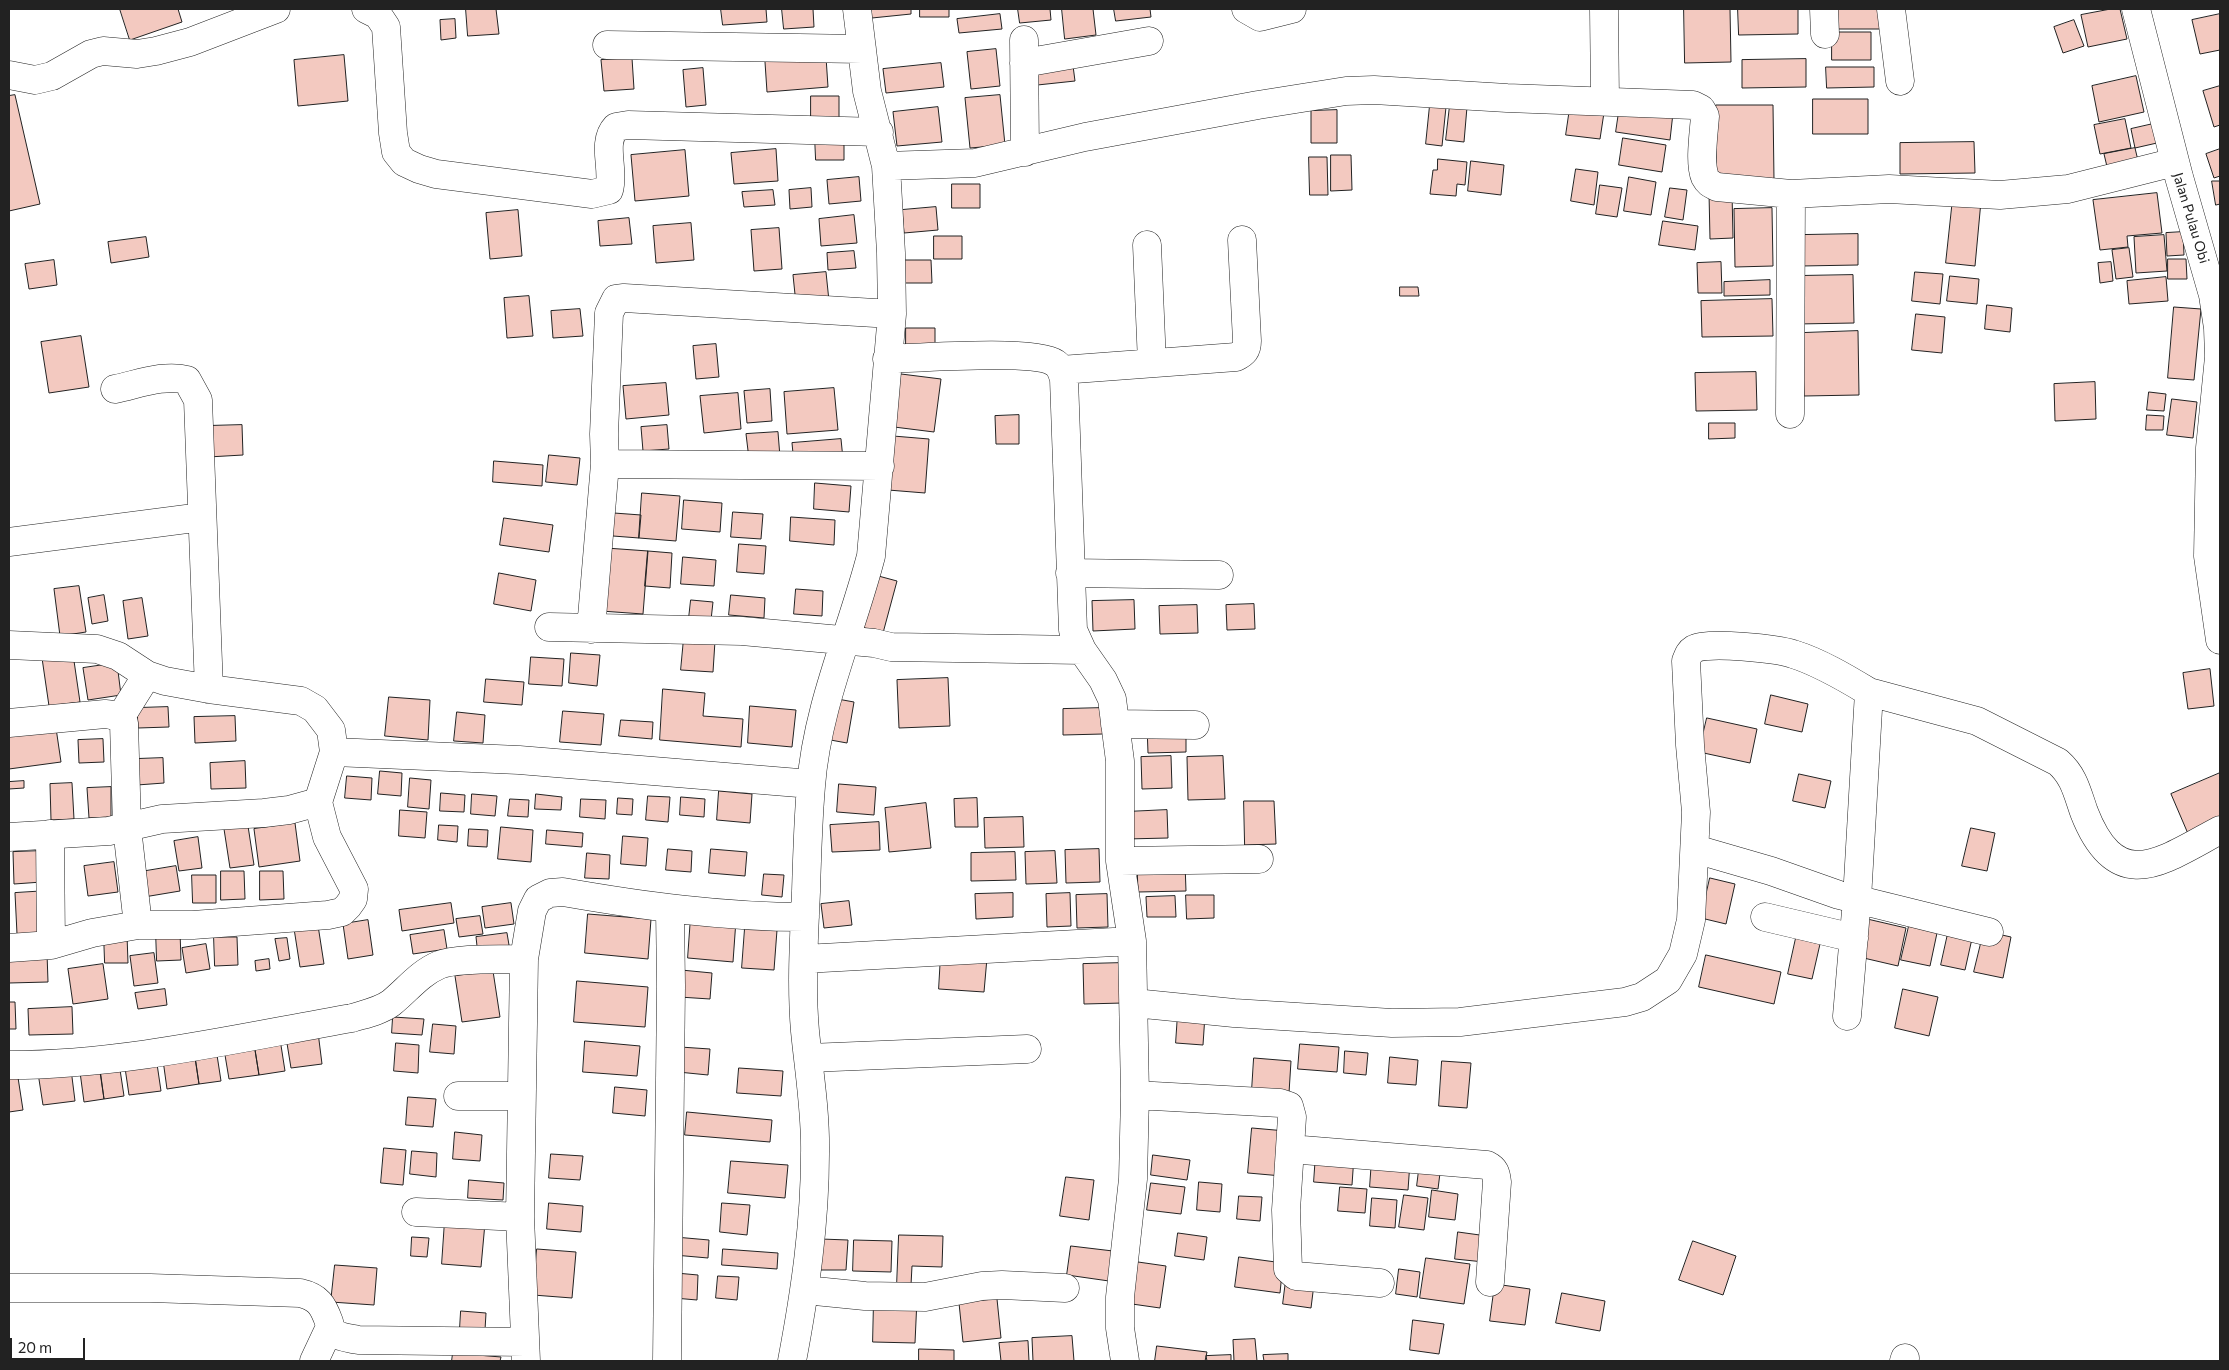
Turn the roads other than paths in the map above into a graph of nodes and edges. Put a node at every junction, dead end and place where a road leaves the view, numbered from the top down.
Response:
1 (276, 9) edge
2 (366, 9) edge
3 (857, 9) edge
4 (1246, 9) edge
5 (1292, 9) edge
6 (1604, 9) edge
7 (1891, 9) edge
8 (2136, 9) edge
9 (1149, 41) dead end
10 (607, 45) dead end
11 (862, 49) junction
12 (9, 75) edge
13 (1900, 81) dead end
14 (1605, 100) junction
15 (879, 132) junction
16 (1025, 152) junction
17 (2175, 162) junction
18 (886, 166) junction
19 (1791, 194) junction
20 (1242, 240) dead end
21 (1147, 245) dead end
22 (892, 314) junction
23 (887, 359) junction
24 (1152, 363) junction
25 (1061, 370) junction
26 (115, 389) dead end
27 (1790, 414) dead end
28 (605, 464) junction
29 (880, 466) junction
30 (202, 517) junction
31 (9, 542) edge
32 (1070, 573) junction
33 (1219, 575) dead end
34 (2216, 584) edge
35 (549, 627) dead end
36 (591, 629) junction
37 (846, 640) junction
38 (2220, 640) edge
39 (9, 645) edge
40 (1082, 650) junction
41 (147, 675) junction
42 (209, 689) junction
43 (1869, 692) junction
44 (120, 718) junction
45 (9, 723) edge
46 (1115, 724) junction
47 (1195, 724) dead end
48 (334, 752) junction
49 (811, 784) junction
50 (318, 802) junction
51 (127, 828) junction
52 (2220, 830) edge
53 (50, 834) junction
54 (9, 837) edge
55 (1695, 850) junction
56 (1259, 859) dead end
57 (1120, 861) junction
58 (1858, 899) junction
59 (670, 909) junction
60 (1765, 917) dead end
61 (805, 918) junction
62 (138, 925) junction
63 (1990, 932) dead end
64 (1854, 938) junction
65 (1132, 941) junction
66 (52, 944) junction
67 (9, 948) edge
68 (524, 959) junction
69 (804, 959) junction
70 (1134, 1003) junction
71 (1847, 1016) dead end
72 (1027, 1048) dead end
73 (809, 1058) junction
74 (9, 1065) edge
75 (1135, 1094) junction
76 (458, 1096) dead end
77 (521, 1096) junction
78 (1290, 1149) junction
79 (416, 1212) dead end
80 (520, 1217) junction
81 (1490, 1282) dead end
82 (1380, 1283) dead end
83 (9, 1288) edge
84 (1065, 1288) dead end
85 (805, 1290) junction
86 (330, 1327) junction
87 (525, 1352) edge
88 (314, 1361) edge
89 (667, 1361) edge
90 (792, 1361) edge
91 (1125, 1361) edge

1 - 12 street
2 - 15 street
3 - 11 street
4 - 5 street
6 - 14 street
7 - 13 street
8 - 17 street, Jalan Pulau Obi
9 - 16 street
10 - 11 street
11 - 15 street
14 - 16 street
14 - 19 street
15 - 18 street
16 - 18 street
17 - 19 street
17 - 34 street, Jalan Pulau Obi
18 - 22 street
19 - 27 street
20 - 24 street
21 - 24 street
22 - 23 street
22 - 28 street
23 - 25 street
23 - 29 street
24 - 25 street
25 - 32 street
26 - 30 street
28 - 29 street
28 - 36 street
29 - 37 street
30 - 31 street
30 - 42 street
32 - 33 street
32 - 40 street
34 - 38 street, Jalan Pulau Obi
35 - 36 street
36 - 37 street
37 - 40 street
37 - 49 street
39 - 41 street
40 - 46 street
41 - 42 street
41 - 44 street
42 - 48 street
43 - 52 street
43 - 55 street
43 - 58 street
44 - 45 street
44 - 51 street
46 - 47 street
46 - 57 street
48 - 49 street
48 - 50 street
49 - 61 street
50 - 51 street
50 - 62 street
51 - 53 street
51 - 62 street
53 - 54 street
53 - 66 street
55 - 58 street
55 - 70 street
56 - 57 street
57 - 65 street
58 - 63 street
58 - 64 street
59 - 61 street
59 - 68 street
59 - 89 street
60 - 64 street
61 - 69 street
62 - 66 street
64 - 71 street
65 - 69 street
65 - 70 street
66 - 67 street
68 - 74 street
68 - 77 street
69 - 73 street
70 - 75 street
72 - 73 street
73 - 85 street
75 - 78 street
75 - 91 street
76 - 77 street
77 - 80 street
78 - 81 street
78 - 82 street
79 - 80 street
80 - 87 street
83 - 86 street
84 - 85 street
85 - 90 street
86 - 87 street
86 - 88 street

